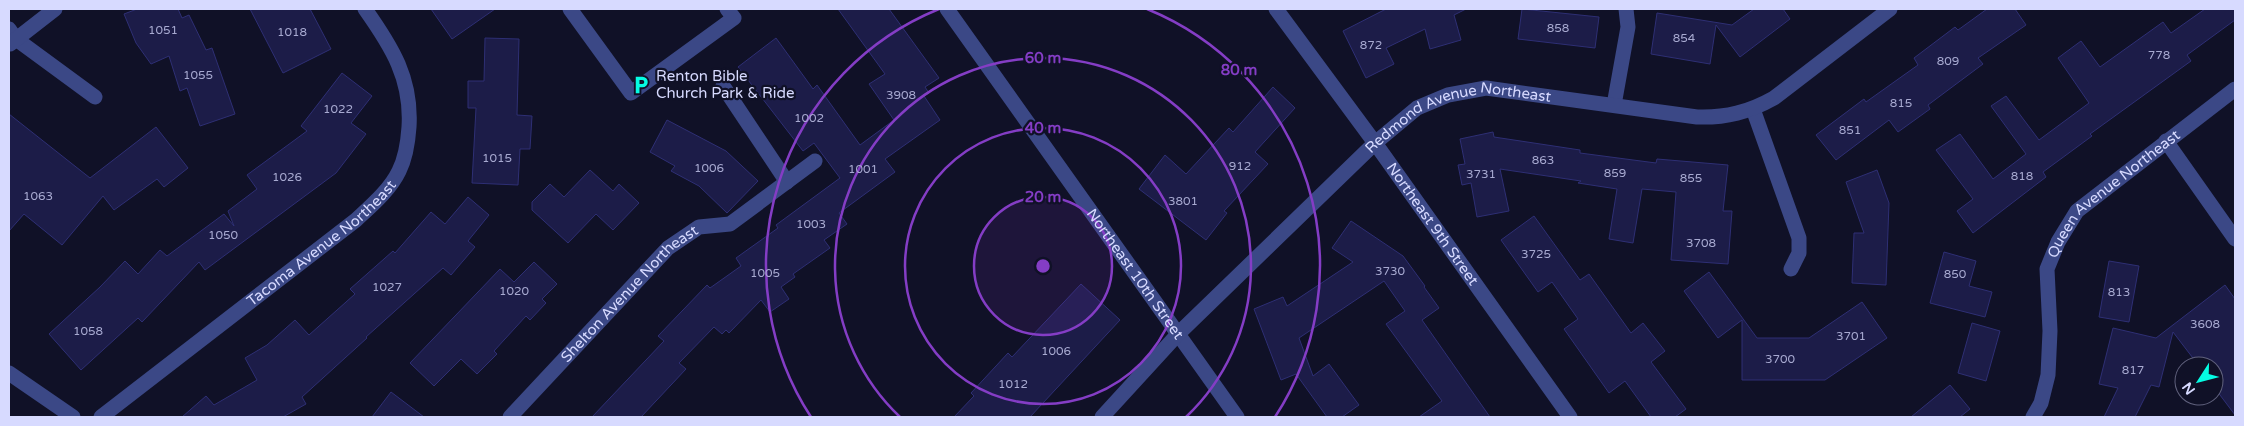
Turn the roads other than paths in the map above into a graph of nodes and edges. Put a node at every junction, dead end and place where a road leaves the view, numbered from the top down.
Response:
1 (55, 9) edge
2 (365, 9) edge
3 (570, 9) edge
4 (727, 9) edge
5 (947, 9) edge
6 (1276, 9) edge
7 (1626, 9) edge
8 (1890, 9) edge
9 (11, 38) edge
10 (723, 86) dead end
11 (2235, 89) edge
12 (95, 97) dead end
13 (1614, 104) junction
14 (1753, 109) junction
15 (2166, 141) junction
16 (1375, 143) junction
17 (815, 161) dead end
18 (787, 182) junction
19 (2235, 238) edge
20 (1791, 269) dead end
21 (1178, 334) junction
22 (9, 373) edge
23 (73, 417) edge
24 (101, 417) edge
25 (510, 417) edge
26 (1102, 417) edge
27 (1237, 417) edge
28 (1570, 417) edge
29 (2033, 417) edge

1 - 9 street
2 - 24 street, Tacoma Avenue Northeast
3 - 4 street
5 - 21 street, Northeast 10th Street
6 - 16 street, Northeast 9th Street
7 - 13 street
8 - 14 street, Redmond Avenue Northeast
9 - 12 street
10 - 18 street
11 - 15 street, Queen Avenue Northeast
13 - 14 street, Redmond Avenue Northeast
13 - 16 street, Redmond Avenue Northeast
14 - 20 street
15 - 19 street
15 - 29 street, Queen Avenue Northeast
16 - 21 street, Redmond Avenue Northeast
16 - 28 street, Northeast 9th Street
17 - 18 street, Shelton Avenue Northeast
18 - 25 street, Shelton Avenue Northeast
21 - 26 street, Redmond Avenue Northeast
21 - 27 street, Northeast 10th Street
22 - 23 street

